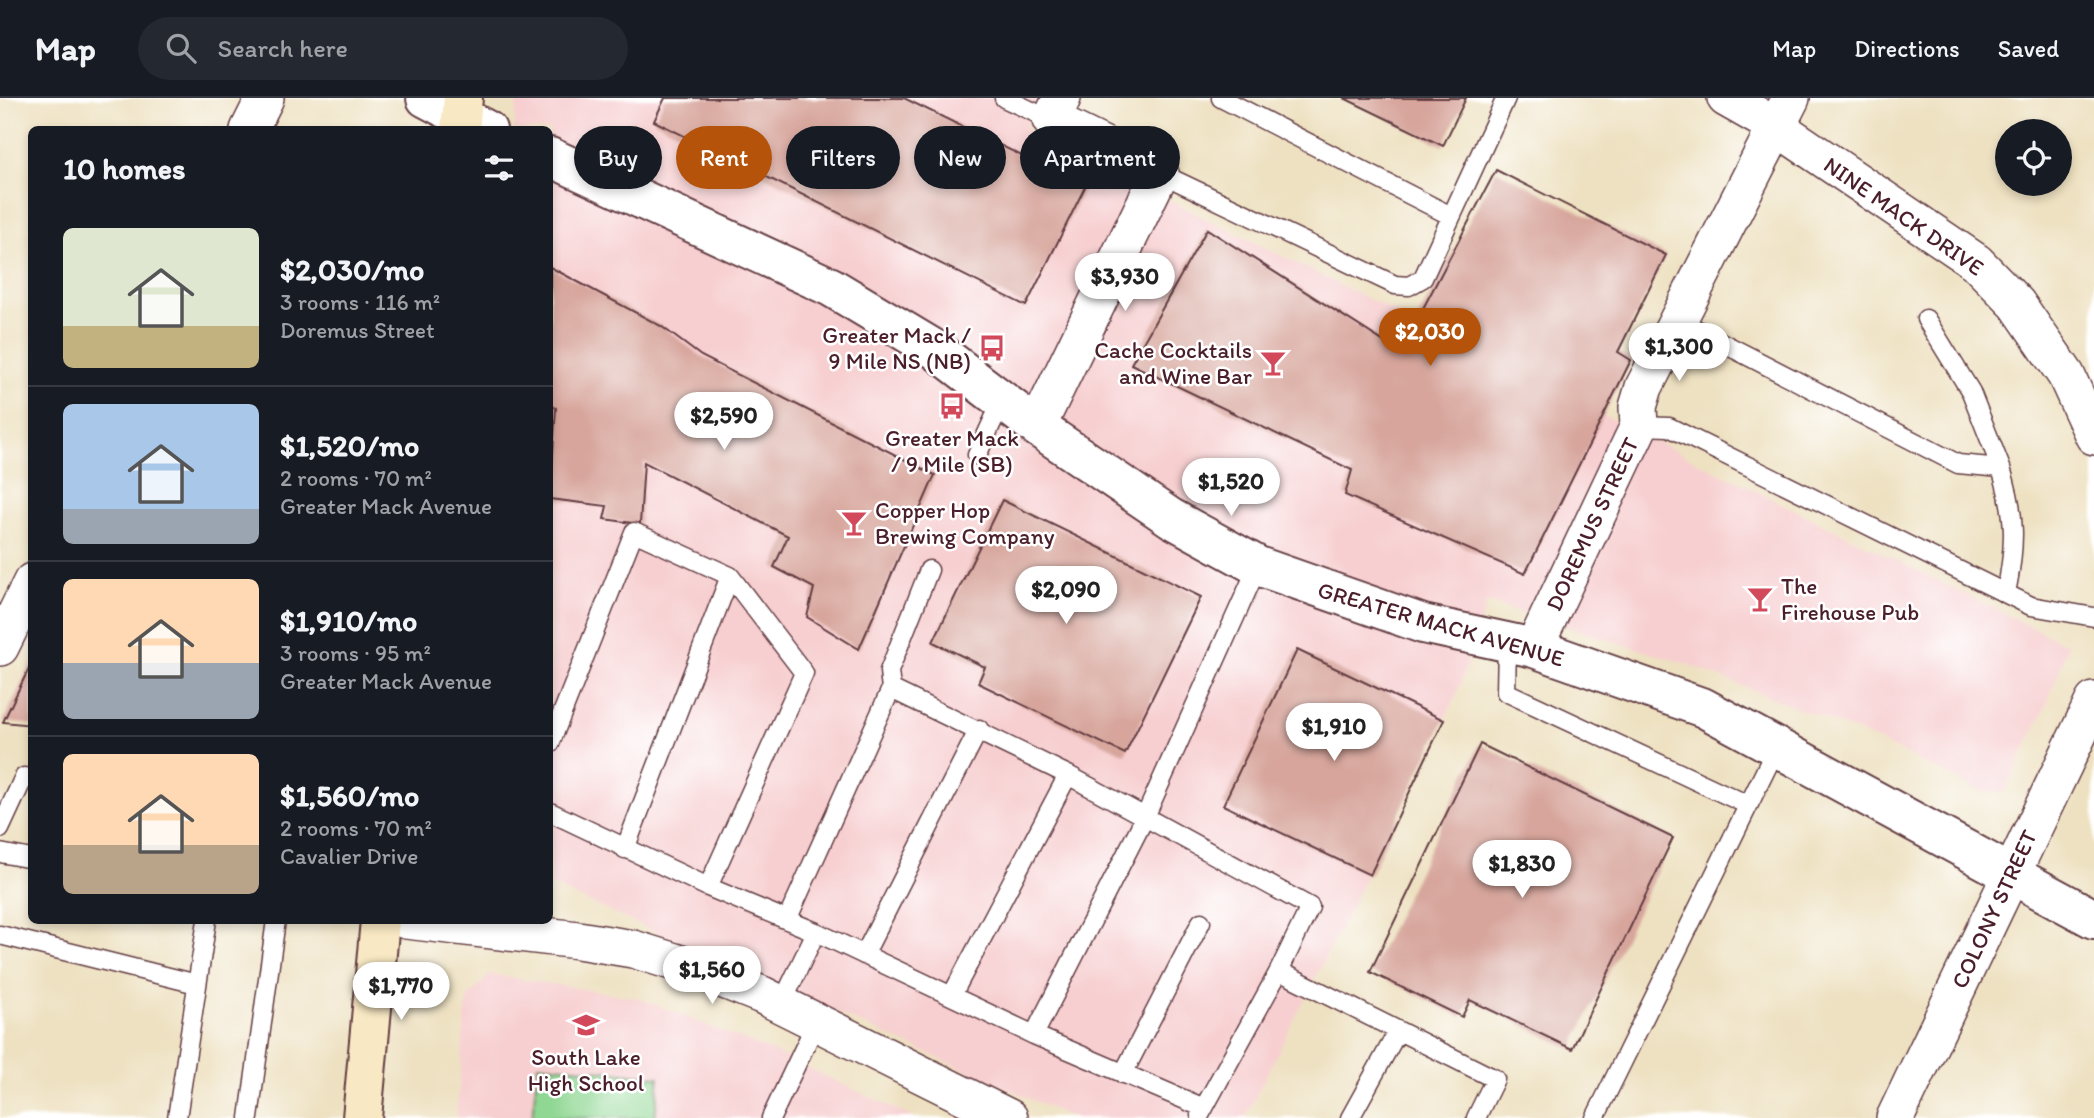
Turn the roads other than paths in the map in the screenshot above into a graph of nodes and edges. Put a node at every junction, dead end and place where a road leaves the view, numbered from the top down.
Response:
1 (265, 98) edge
2 (426, 98) edge
3 (1004, 98) edge
4 (1221, 98) edge
5 (1506, 98) edge
6 (1726, 98) edge
7 (1056, 109) edge
8 (1784, 113) edge
9 (468, 119) edge
10 (251, 126) edge
11 (1084, 126) edge
12 (553, 159) edge
13 (1180, 183) edge
14 (1152, 189) edge
15 (1451, 216) junction
16 (1926, 319) dead end
17 (1678, 320) junction
18 (1002, 401) junction
19 (1639, 426) junction
20 (1037, 427) junction
21 (2094, 435) edge
22 (977, 455) dead end
23 (2001, 468) junction
24 (1258, 566) junction
25 (929, 570) dead end
26 (730, 576) junction
27 (28, 590) edge
28 (2006, 593) junction
29 (2094, 617) edge
30 (1520, 646) junction
31 (0, 647) edge
32 (891, 689) junction
33 (2094, 689) edge
34 (2094, 701) edge
35 (979, 729) junction
36 (553, 736) edge
37 (2075, 739) junction
38 (1777, 747) junction
39 (1068, 775) junction
40 (28, 778) edge
41 (6, 801) edge
42 (1748, 805) junction
43 (553, 813) edge
44 (1146, 817) junction
45 (0, 830) edge
46 (625, 849) junction
47 (0, 853) edge
48 (28, 858) edge
49 (2011, 874) junction
50 (708, 887) junction
51 (2094, 919) edge
52 (787, 920) junction
53 (1200, 922) dead end
54 (206, 924) edge
55 (275, 924) edge
56 (380, 924) edge
57 (437, 924) edge
58 (816, 932) junction
59 (0, 934) edge
60 (864, 955) junction
61 (1279, 971) junction
62 (197, 984) junction
63 (952, 995) junction
64 (781, 1005) junction
65 (816, 1023) junction
66 (1398, 1031) junction
67 (1034, 1035) junction
68 (1123, 1074) junction
69 (1201, 1113) edge
70 (1896, 1115) edge
71 (177, 1118) edge
72 (249, 1118) edge
73 (362, 1118) edge
74 (771, 1118) edge
75 (1009, 1118) edge
76 (1350, 1118) edge
77 (1476, 1118) edge
78 (1595, 1118) edge

1 - 10 street
2 - 9 street
3 - 7 lane
4 - 15 lane
5 - 15 lane
6 - 8 street, NINE MACK DRIVE
7 - 11 street
8 - 17 street, DOREMUS STREET
8 - 21 street, NINE MACK DRIVE
12 - 18 street, GREATER MACK AVENUE
13 - 15 lane
14 - 20 street
16 - 23 lane
17 - 19 street, DOREMUS STREET
17 - 23 lane
18 - 20 street, GREATER MACK AVENUE
18 - 22 lane
19 - 28 lane
19 - 30 street, DOREMUS STREET
20 - 24 street, GREATER MACK AVENUE
23 - 28 lane
24 - 30 street, GREATER MACK AVENUE
24 - 44 lane
25 - 32 lane
26 - 36 lane
26 - 46 lane
26 - 50 lane
27 - 31 street
28 - 29 lane
30 - 38 street, GREATER MACK AVENUE
30 - 42 lane
32 - 35 lane
32 - 52 lane
33 - 37 street
34 - 37 street, COLONY STREET
35 - 39 lane
35 - 60 lane
37 - 49 street, COLONY STREET
38 - 42 lane
38 - 49 street, GREATER MACK AVENUE
39 - 44 lane
39 - 63 lane
40 - 41 lane
41 - 45 lane
42 - 78 lane
43 - 46 lane
44 - 61 lane
44 - 67 lane
46 - 50 lane
47 - 48 lane
49 - 51 street, GREATER MACK AVENUE
49 - 70 street, COLONY STREET
50 - 52 lane
52 - 58 lane
53 - 68 lane
54 - 62 lane
55 - 72 lane
56 - 73 main road
57 - 64 street
58 - 60 lane
58 - 64 lane
59 - 62 lane
60 - 63 lane
61 - 66 lane
61 - 69 lane
62 - 71 lane
63 - 67 lane
64 - 65 street
65 - 74 lane
65 - 75 street
66 - 76 lane
66 - 77 lane
67 - 68 lane
68 - 69 lane

